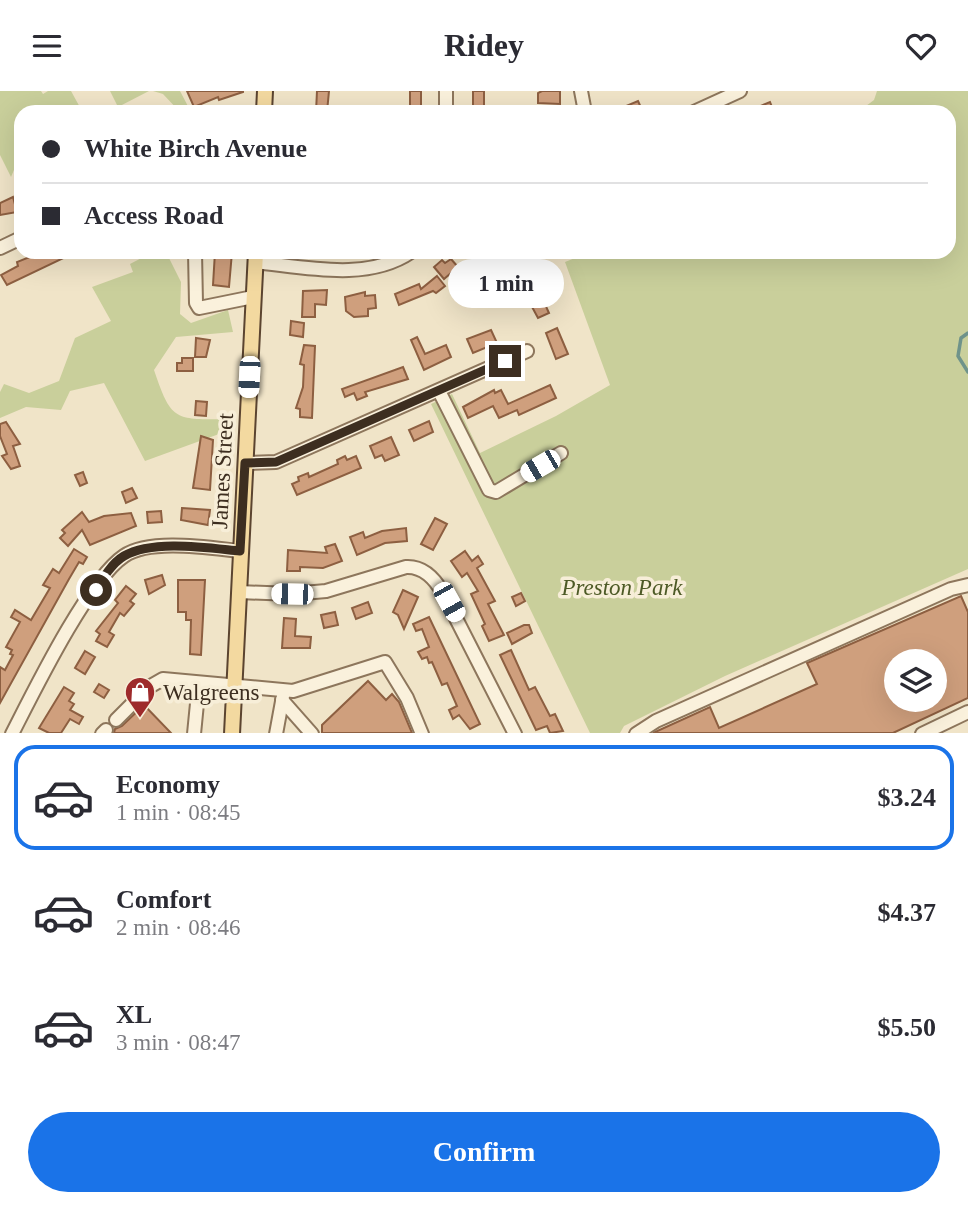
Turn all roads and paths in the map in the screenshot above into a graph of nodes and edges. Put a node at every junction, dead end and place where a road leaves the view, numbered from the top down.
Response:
1 (740, 91) edge
2 (709, 105) edge
3 (195, 259) edge
4 (256, 259) edge
5 (273, 259) edge
6 (396, 259) edge
7 (253, 297) junction
8 (527, 351) dead end
9 (439, 391) junction
10 (561, 453) dead end
11 (245, 463) junction
12 (240, 551) junction
13 (968, 585) edge
14 (239, 592) junction
15 (199, 683) junction
16 (234, 687) junction
17 (283, 695) junction
18 (968, 712) edge
19 (116, 720) dead end
20 (12, 733) edge
21 (194, 733) edge
22 (232, 733) edge
23 (276, 733) edge
24 (312, 733) edge
25 (422, 733) edge
26 (515, 733) edge
27 (636, 733) edge
28 (922, 733) edge

1 - 2 street
3 - 7 street
4 - 7 main road, James Street
5 - 6 street
7 - 11 main road, James Street
8 - 9 street
9 - 10 street
9 - 11 street
11 - 12 main road, James Street
12 - 14 main road, James Street
12 - 20 street
13 - 27 street
14 - 16 main road, James Street
14 - 26 street
15 - 16 street
15 - 19 street
15 - 21 street
16 - 17 street
16 - 22 main road, James Street
17 - 23 street
17 - 24 street
17 - 25 street
18 - 28 street

